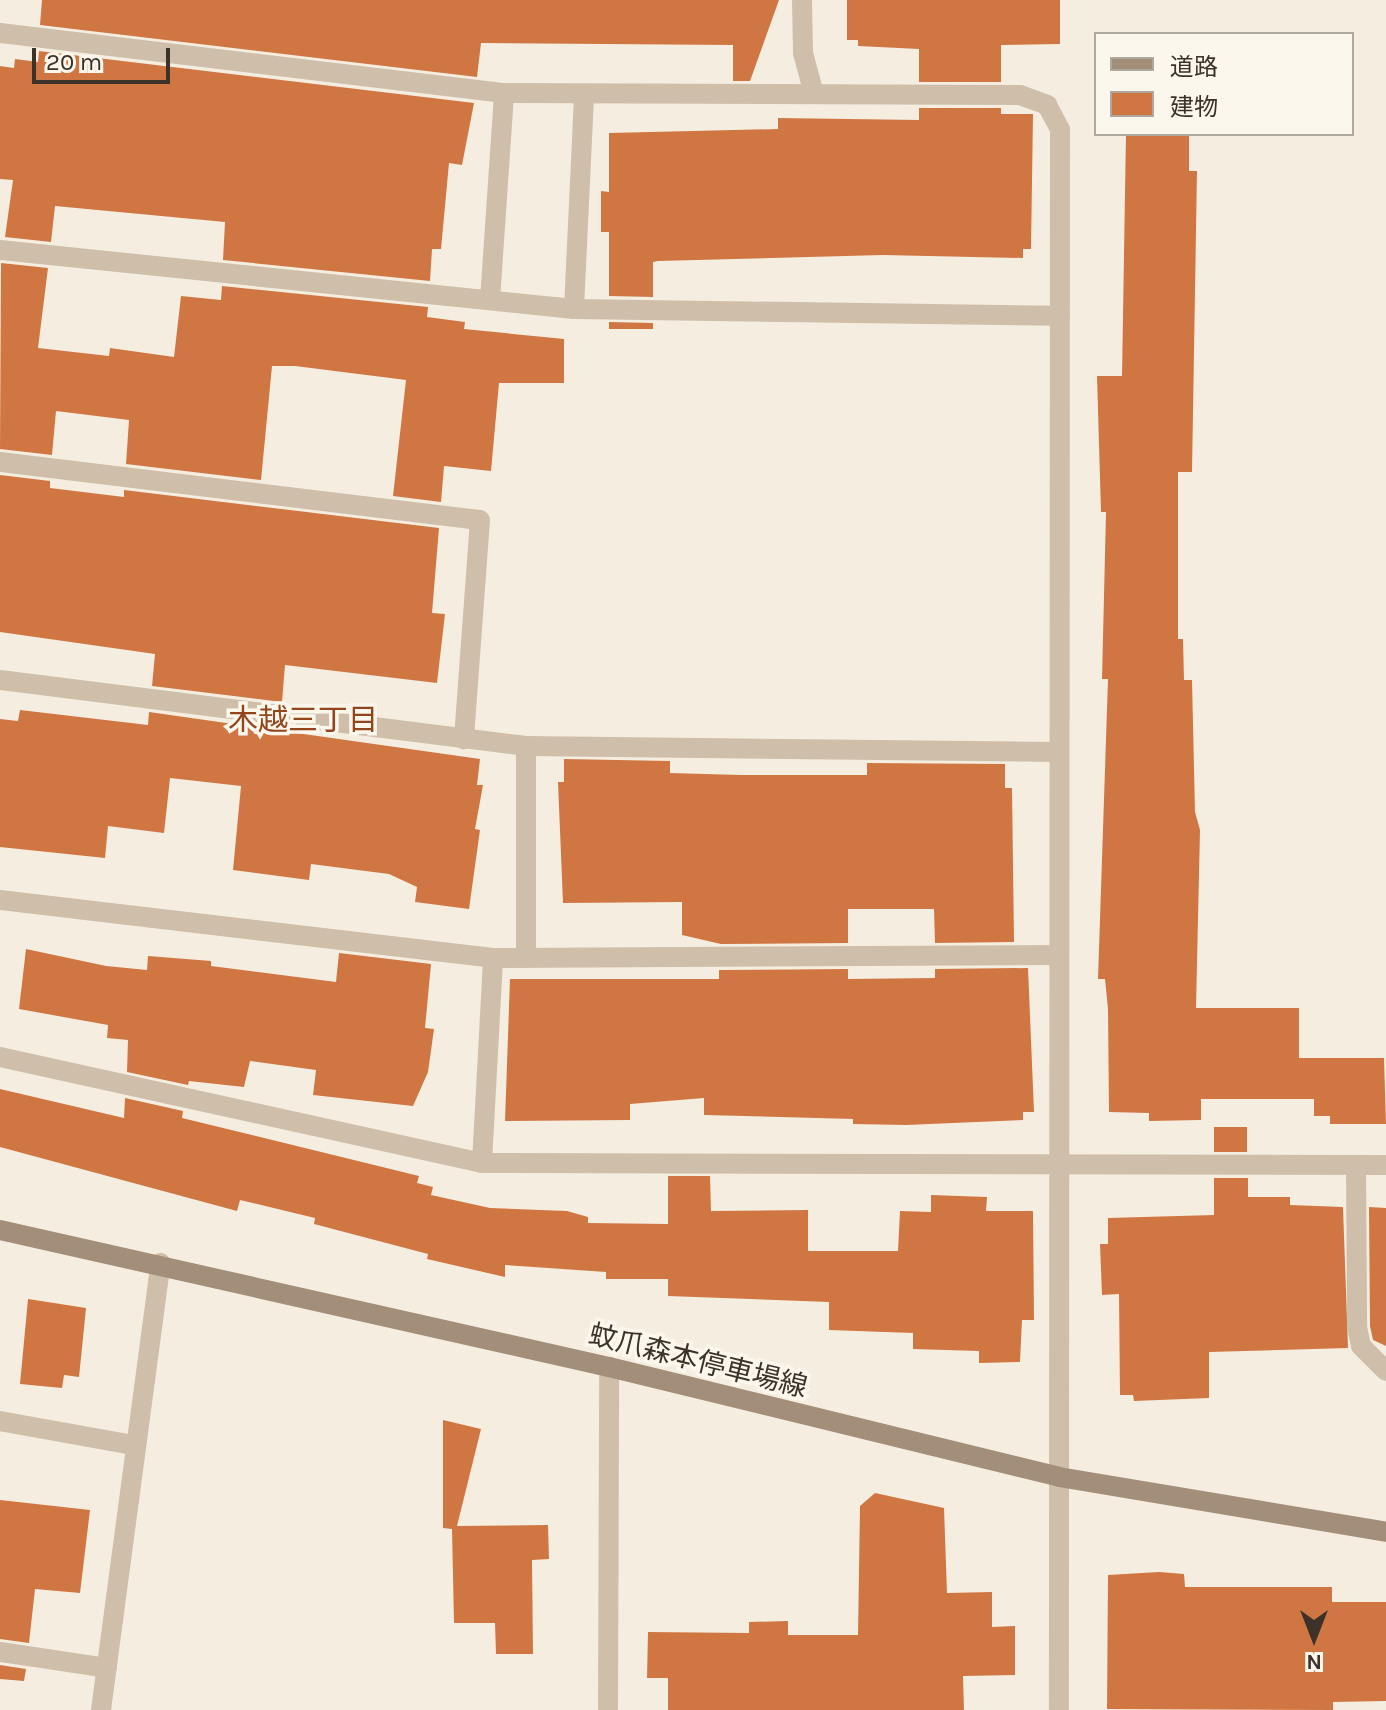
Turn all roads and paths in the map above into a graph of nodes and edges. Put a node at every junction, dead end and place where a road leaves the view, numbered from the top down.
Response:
1 (802, 0) edge
2 (0, 33) edge
3 (813, 90) junction
4 (504, 93) junction
5 (584, 95) junction
6 (0, 250) edge
7 (490, 300) junction
8 (574, 309) junction
9 (1060, 316) junction
10 (0, 462) edge
11 (0, 680) edge
12 (464, 739) junction
13 (526, 746) junction
14 (1059, 752) junction
15 (0, 900) edge
16 (1059, 955) junction
17 (493, 958) junction
18 (526, 958) junction
19 (0, 1057) edge
20 (482, 1163) junction
21 (1059, 1165) junction
22 (1356, 1165) junction
23 (1386, 1165) edge
24 (0, 1230) edge
25 (161, 1263) junction
26 (609, 1367) junction
27 (1386, 1371) edge
28 (0, 1421) edge
29 (134, 1445) junction
30 (1059, 1477) junction
31 (1386, 1532) edge
32 (0, 1652) edge
33 (107, 1668) junction
34 (101, 1710) edge
35 (608, 1710) edge
36 (1059, 1710) edge

1 - 3 street
2 - 4 street
3 - 5 street
3 - 9 street
4 - 5 street
4 - 7 street
5 - 8 street
6 - 7 street
7 - 8 street
8 - 9 street
9 - 14 street
10 - 12 street
11 - 12 street
12 - 13 street
13 - 14 street
13 - 18 street
14 - 16 street
15 - 17 street
16 - 18 street
16 - 21 street
17 - 18 street
17 - 20 street
19 - 20 street
20 - 21 street
21 - 22 street
21 - 30 street
22 - 23 street
22 - 27 street
24 - 25 main road, 蚊爪森本停車場線
25 - 26 main road, 蚊爪森本停車場線
25 - 29 street
26 - 30 main road, 蚊爪森本停車場線
26 - 35 street
28 - 29 street
29 - 33 street
30 - 31 main road, 蚊爪森本停車場線
30 - 36 street
32 - 33 street
33 - 34 street

